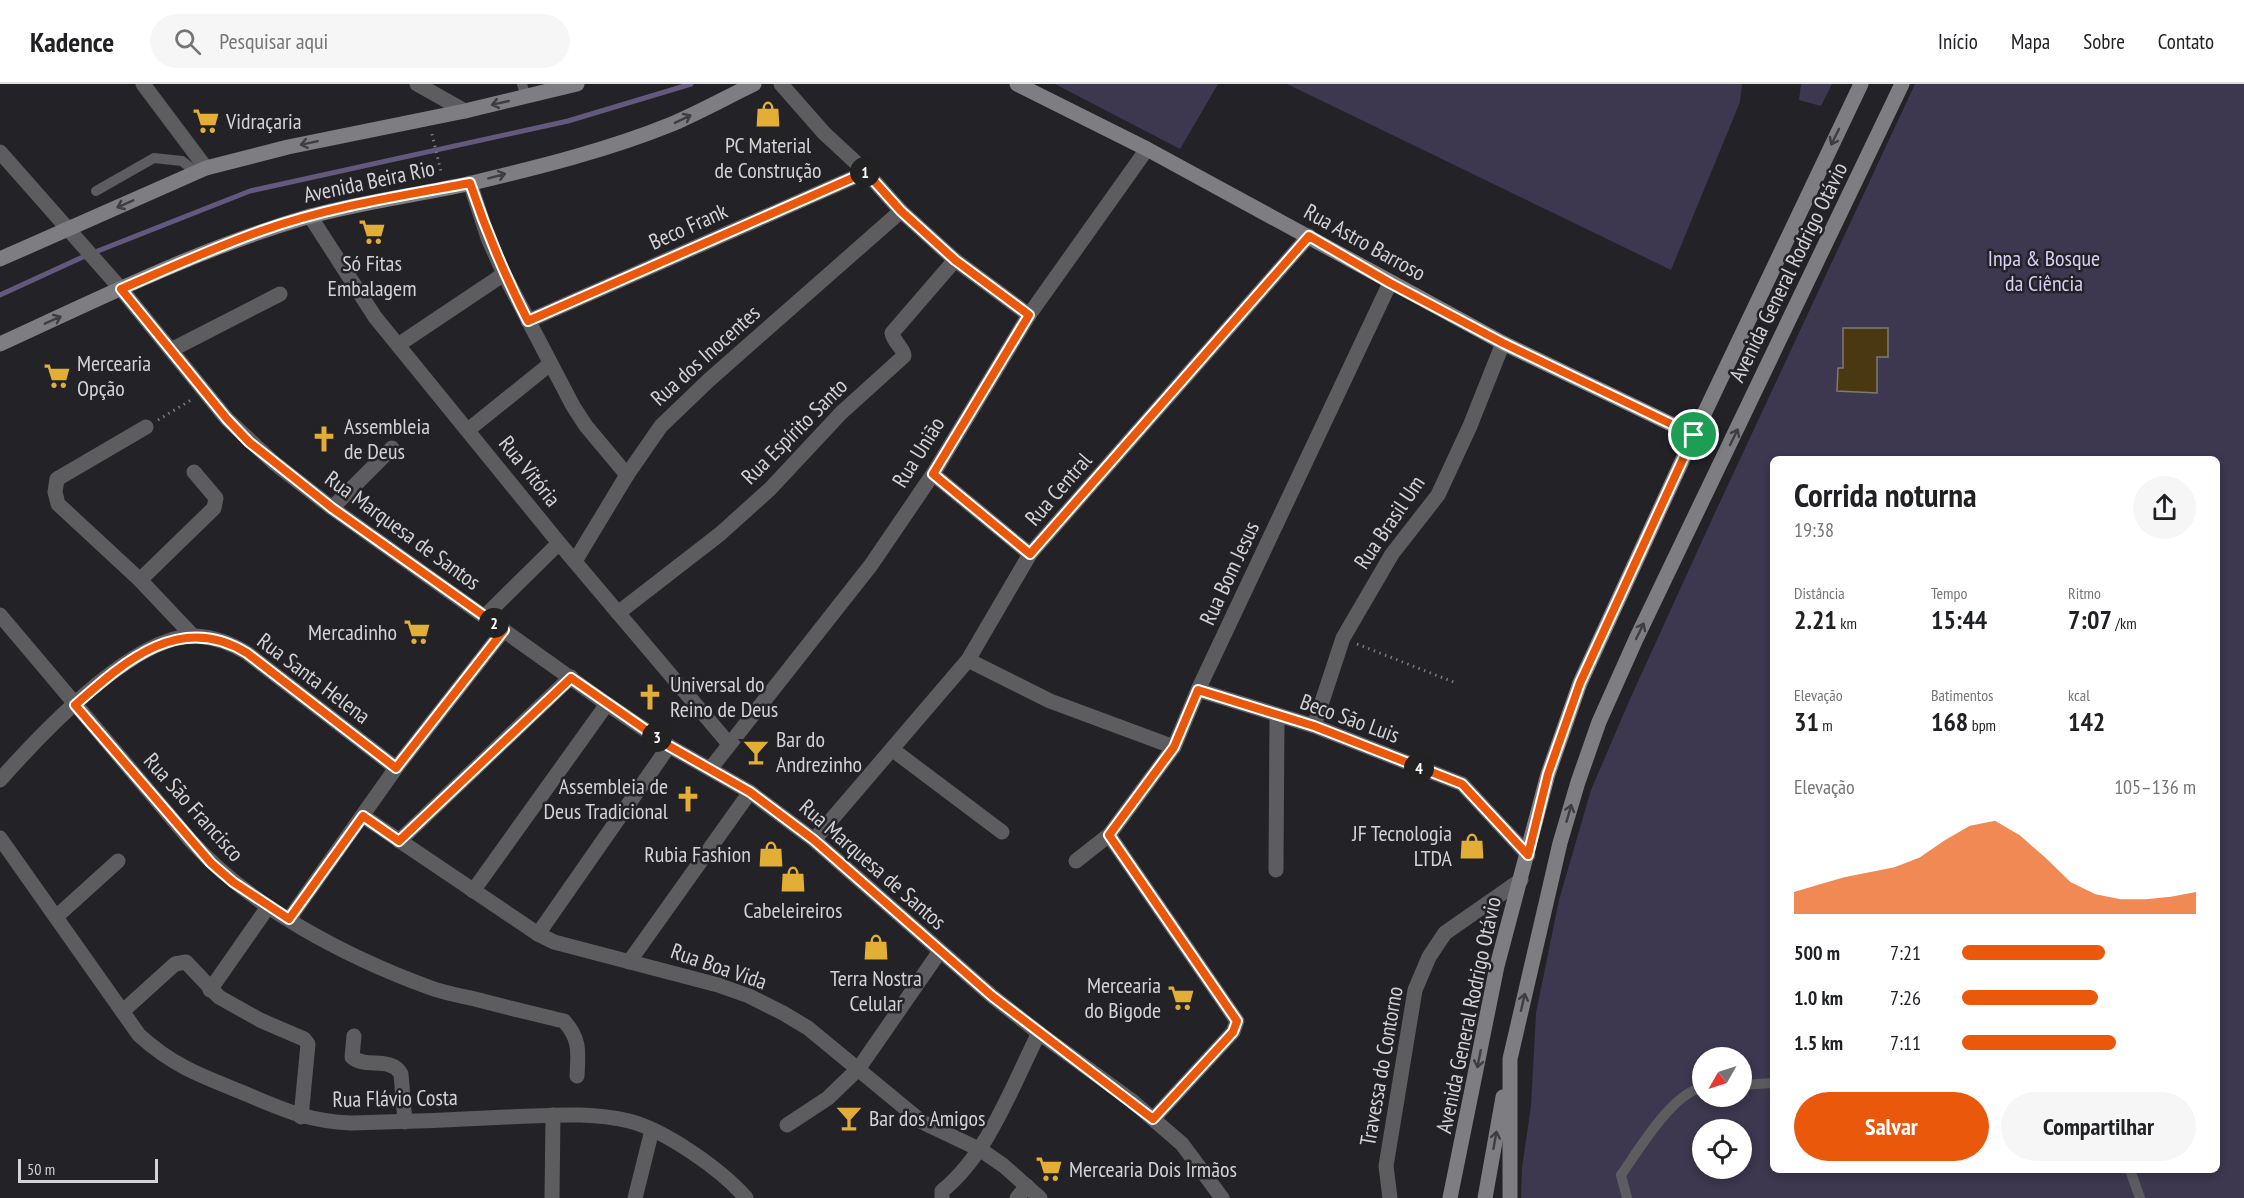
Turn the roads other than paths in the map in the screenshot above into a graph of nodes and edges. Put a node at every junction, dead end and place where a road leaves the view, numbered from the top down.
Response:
1 (143, 84) edge
2 (417, 84) edge
3 (577, 84) edge
4 (754, 84) edge
5 (781, 84) edge
6 (1017, 84) edge
7 (1861, 84) edge
8 (1902, 84) edge
9 (524, 90) edge
10 (465, 111) junction
11 (1147, 149) junction
12 (2, 157) edge
13 (201, 170) junction
14 (866, 172) junction
15 (470, 183) junction
16 (96, 191) dead end
17 (901, 211) junction
18 (310, 216) junction
19 (68, 229) junction
20 (1309, 236) junction
21 (0, 260) edge
22 (955, 260) junction
23 (504, 274) junction
24 (1390, 283) junction
25 (121, 289) junction
26 (280, 294) dead end
27 (1029, 315) junction
28 (528, 321) junction
29 (1503, 343) junction
30 (0, 344) edge
31 (398, 345) junction
32 (171, 350) junction
33 (550, 364) junction
34 (146, 427) road end
35 (468, 430) junction
36 (1694, 435) junction
37 (392, 448) dead end
38 (194, 472) dead end
39 (933, 474) junction
40 (627, 475) junction
41 (332, 508) junction
42 (559, 543) junction
43 (1030, 554) junction
44 (574, 561) junction
45 (140, 580) junction
46 (618, 613) junction
47 (0, 615) edge
48 (485, 616) junction
49 (504, 630) junction
50 (193, 636) junction
51 (968, 660) junction
52 (571, 678) junction
53 (1198, 690) junction
54 (607, 704) junction
55 (75, 705) junction
56 (1277, 715) junction
57 (1314, 726) junction
58 (729, 744) junction
59 (669, 746) junction
60 (1174, 747) junction
61 (893, 750) junction
62 (396, 768) junction
63 (711, 768) junction
64 (0, 780) edge
65 (750, 792) junction
66 (363, 816) junction
67 (1002, 832) dead end
68 (1109, 835) junction
69 (0, 838) edge
70 (814, 840) junction
71 (399, 841) junction
72 (1528, 855) junction
73 (117, 861) dead end
74 (1076, 861) dead end
75 (1276, 870) dead end
76 (1521, 880) junction
77 (473, 891) junction
78 (268, 907) junction
79 (56, 917) junction
80 (289, 919) junction
81 (538, 934) junction
82 (940, 951) junction
83 (629, 962) junction
84 (210, 990) junction
85 (123, 1011) junction
86 (1039, 1033) junction
87 (354, 1036) dead end
88 (1510, 1059) junction
89 (858, 1068) junction
90 (577, 1076) dead end
91 (1770, 1083) edge
92 (1752, 1084) edge
93 (1692, 1091) edge
94 (553, 1116) junction
95 (301, 1117) junction
96 (1153, 1119) junction
97 (405, 1122) junction
98 (787, 1125) dead end
99 (652, 1130) junction
100 (981, 1150) junction
101 (2131, 1173) edge
102 (1456, 1174) junction
103 (1022, 1192) edge
104 (552, 1198) edge
105 (635, 1198) edge
106 (746, 1198) edge
107 (942, 1198) edge
108 (1040, 1198) edge
109 (1222, 1198) edge
110 (1390, 1198) edge
111 (1450, 1198) edge
112 (1457, 1198) edge
113 (1485, 1198) edge
114 (1510, 1198) edge
115 (1627, 1198) edge
116 (2140, 1198) edge

1 - 13 street
2 - 10 street
3 - 9 main road
15 -> 4 main road, Avenida Beira Rio
5 - 14 street
6 - 11 main road, Rua Astro Barroso
7 -> 36 main road, Avenida General Rodrigo Otávio
88 -> 8 main road, Avenida General Rodrigo Otávio
9 -> 10 main road
10 -> 13 main road
11 - 20 main road, Rua Astro Barroso
11 - 27 street, Rua União
12 - 19 street, Rua Marquesa de Santos
13 - 16 lane
13 -> 19 main road
14 - 17 street
14 - 28 street, Beco Frank
15 - 18 main road, Avenida Beira Rio
15 - 23 street
17 - 22 street
17 - 40 street, Rua dos Inocentes
18 - 25 main road, Avenida Beira Rio
18 - 31 street, Rua Vitória
19 - 21 main road
19 - 25 street, Rua Marquesa de Santos
20 - 24 main road, Rua Astro Barroso
20 - 43 street, Rua Central
22 - 27 street
22 - 46 street, Rua Espírito Santo
23 - 28 street
23 - 31 street
24 - 29 main road, Rua Astro Barroso
24 - 53 street, Rua Bom Jesus
30 -> 25 main road, Avenida Beira Rio
25 - 32 street, Rua Marquesa de Santos
26 - 32 street
27 - 39 street, Rua União
28 - 33 street
29 - 36 main road, Rua Astro Barroso
29 - 57 street, Rua Brasil Um
31 - 35 street, Rua Vitória
32 - 41 street, Rua Marquesa de Santos
33 - 35 street
33 - 40 street
34 - 45 street
35 - 42 street, Rua Vitória
36 - 72 main road, Avenida General Rodrigo Otávio
37 - 41 street
38 - 45 street
39 - 43 street
39 - 58 street, Rua União
40 - 44 street, Rua dos Inocentes
41 - 48 street, Rua Marquesa de Santos
42 - 44 street, Rua Vitória
42 - 48 street
43 - 51 street, Rua Central
44 - 46 street, Rua Vitória
45 - 50 street
46 - 58 street, Rua Vitória
47 - 55 street, Rua São Francisco
48 - 49 street, Rua Marquesa de Santos
49 - 52 street, Rua Marquesa de Santos
49 - 62 street
50 - 55 street, Rua Santa Helena
50 - 62 street, Rua Santa Helena
51 - 60 street
51 - 61 street, Rua Central
52 - 54 street, Rua Marquesa de Santos
52 - 71 street
53 - 56 street, Beco São Luis
53 - 60 street, Rua Bom Jesus
54 - 59 street, Rua Marquesa de Santos
54 - 77 street
55 - 64 street, Rua Santa Helena
55 - 78 street, Rua São Francisco
56 - 57 street, Beco São Luis
56 - 75 street
57 - 72 street, Beco São Luis
58 - 63 street, Rua União
59 - 63 street, Rua Marquesa de Santos
59 - 81 street
60 - 68 street, Rua Bom Jesus
61 - 67 street
61 - 70 street, Rua Central
62 - 66 street
63 - 65 street, Rua Marquesa de Santos
65 - 70 street, Rua Marquesa de Santos
65 - 83 street
66 - 71 street, Rua Boa Vida
66 - 80 street
68 - 74 street, Rua Bom Jesus
68 - 96 street
69 - 79 street, Rua Flávio Costa
70 - 82 street, Rua Marquesa de Santos
71 - 77 street, Rua Boa Vida
72 - 76 main road, Avenida General Rodrigo Otávio
73 - 79 street
76 -> 102 main road, Avenida General Rodrigo Otávio
76 - 110 street, Travessa do Contorno
77 - 81 street, Rua Boa Vida
78 - 80 street, Rua São Francisco
78 - 84 street
79 - 85 street, Rua Flávio Costa
80 - 90 street, Rua São Francisco
81 - 83 street, Rua Boa Vida
82 - 86 street, Rua Marquesa de Santos
82 - 89 street
83 - 89 street, Rua Boa Vida
84 - 85 street
84 - 95 street
85 - 95 street, Rua Flávio Costa
86 - 96 street, Rua Marquesa de Santos
86 - 100 street
87 - 97 street
113 -> 88 main road
88 - 114 main road, Avenida General Rodrigo Otávio
89 - 98 street
89 - 100 street, Rua Boa Vida
91 - 92 lane
93 - 115 lane
94 - 97 street, Rua Flávio Costa
94 - 99 street, Rua Flávio Costa
94 - 104 street
95 - 97 street, Rua Flávio Costa
96 - 109 street, Rua Marquesa de Santos
99 - 105 street
99 - 106 street, Rua Flávio Costa
100 - 103 street, Rua Boa Vida
100 - 107 street
101 - 116 lane
102 - 111 main road, Avenida General Rodrigo Otávio
102 - 112 main road
103 - 108 street, Rua Boa Vida

